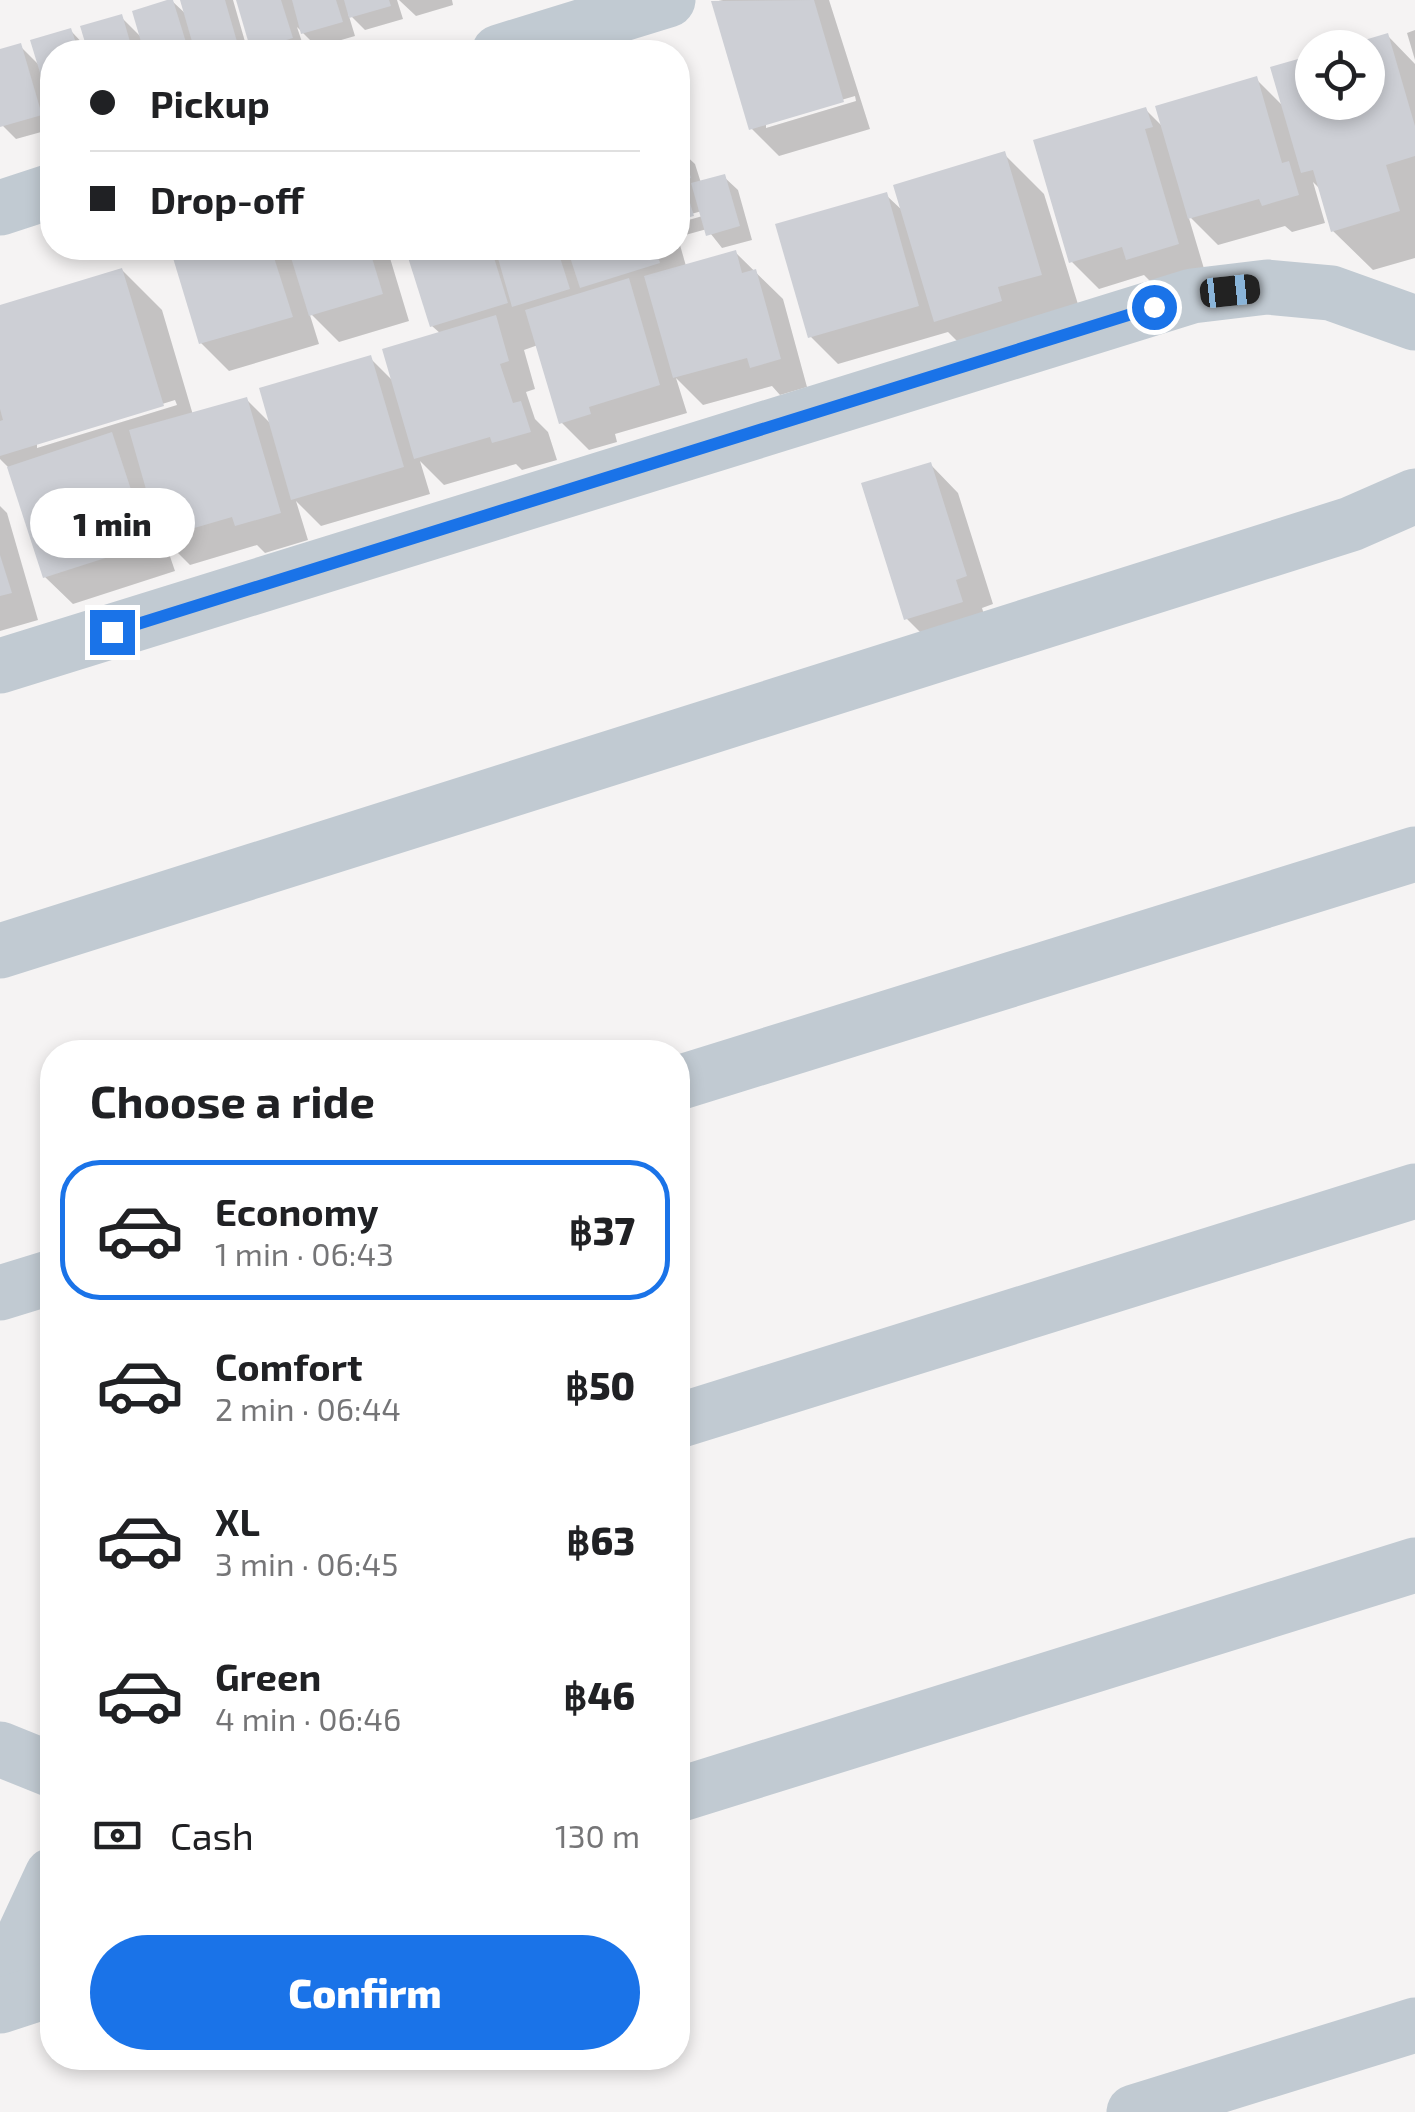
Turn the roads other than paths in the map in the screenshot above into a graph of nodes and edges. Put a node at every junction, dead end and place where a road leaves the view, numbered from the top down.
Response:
1 (668, 0) edge
2 (538, 40) edge
3 (40, 195) edge
4 (0, 208) edge
5 (1415, 323) edge
6 (1415, 496) edge
7 (0, 666) edge
8 (1415, 854) edge
9 (0, 951) edge
10 (690, 1079) edge
11 (1415, 1191) edge
12 (40, 1280) edge
13 (0, 1293) edge
14 (690, 1417) edge
15 (1415, 1565) edge
16 (0, 1749) edge
17 (40, 1765) edge
18 (690, 1790) edge
19 (40, 1900) edge
20 (0, 1987) edge
21 (40, 1994) edge
22 (0, 2006) edge
23 (1415, 2025) edge
24 (1134, 2112) edge

1 - 2 street
3 - 4 street
5 - 7 street
6 - 9 street
8 - 10 street
11 - 14 street
12 - 13 street
15 - 18 street
16 - 17 street
19 - 20 street
21 - 22 street
23 - 24 street

